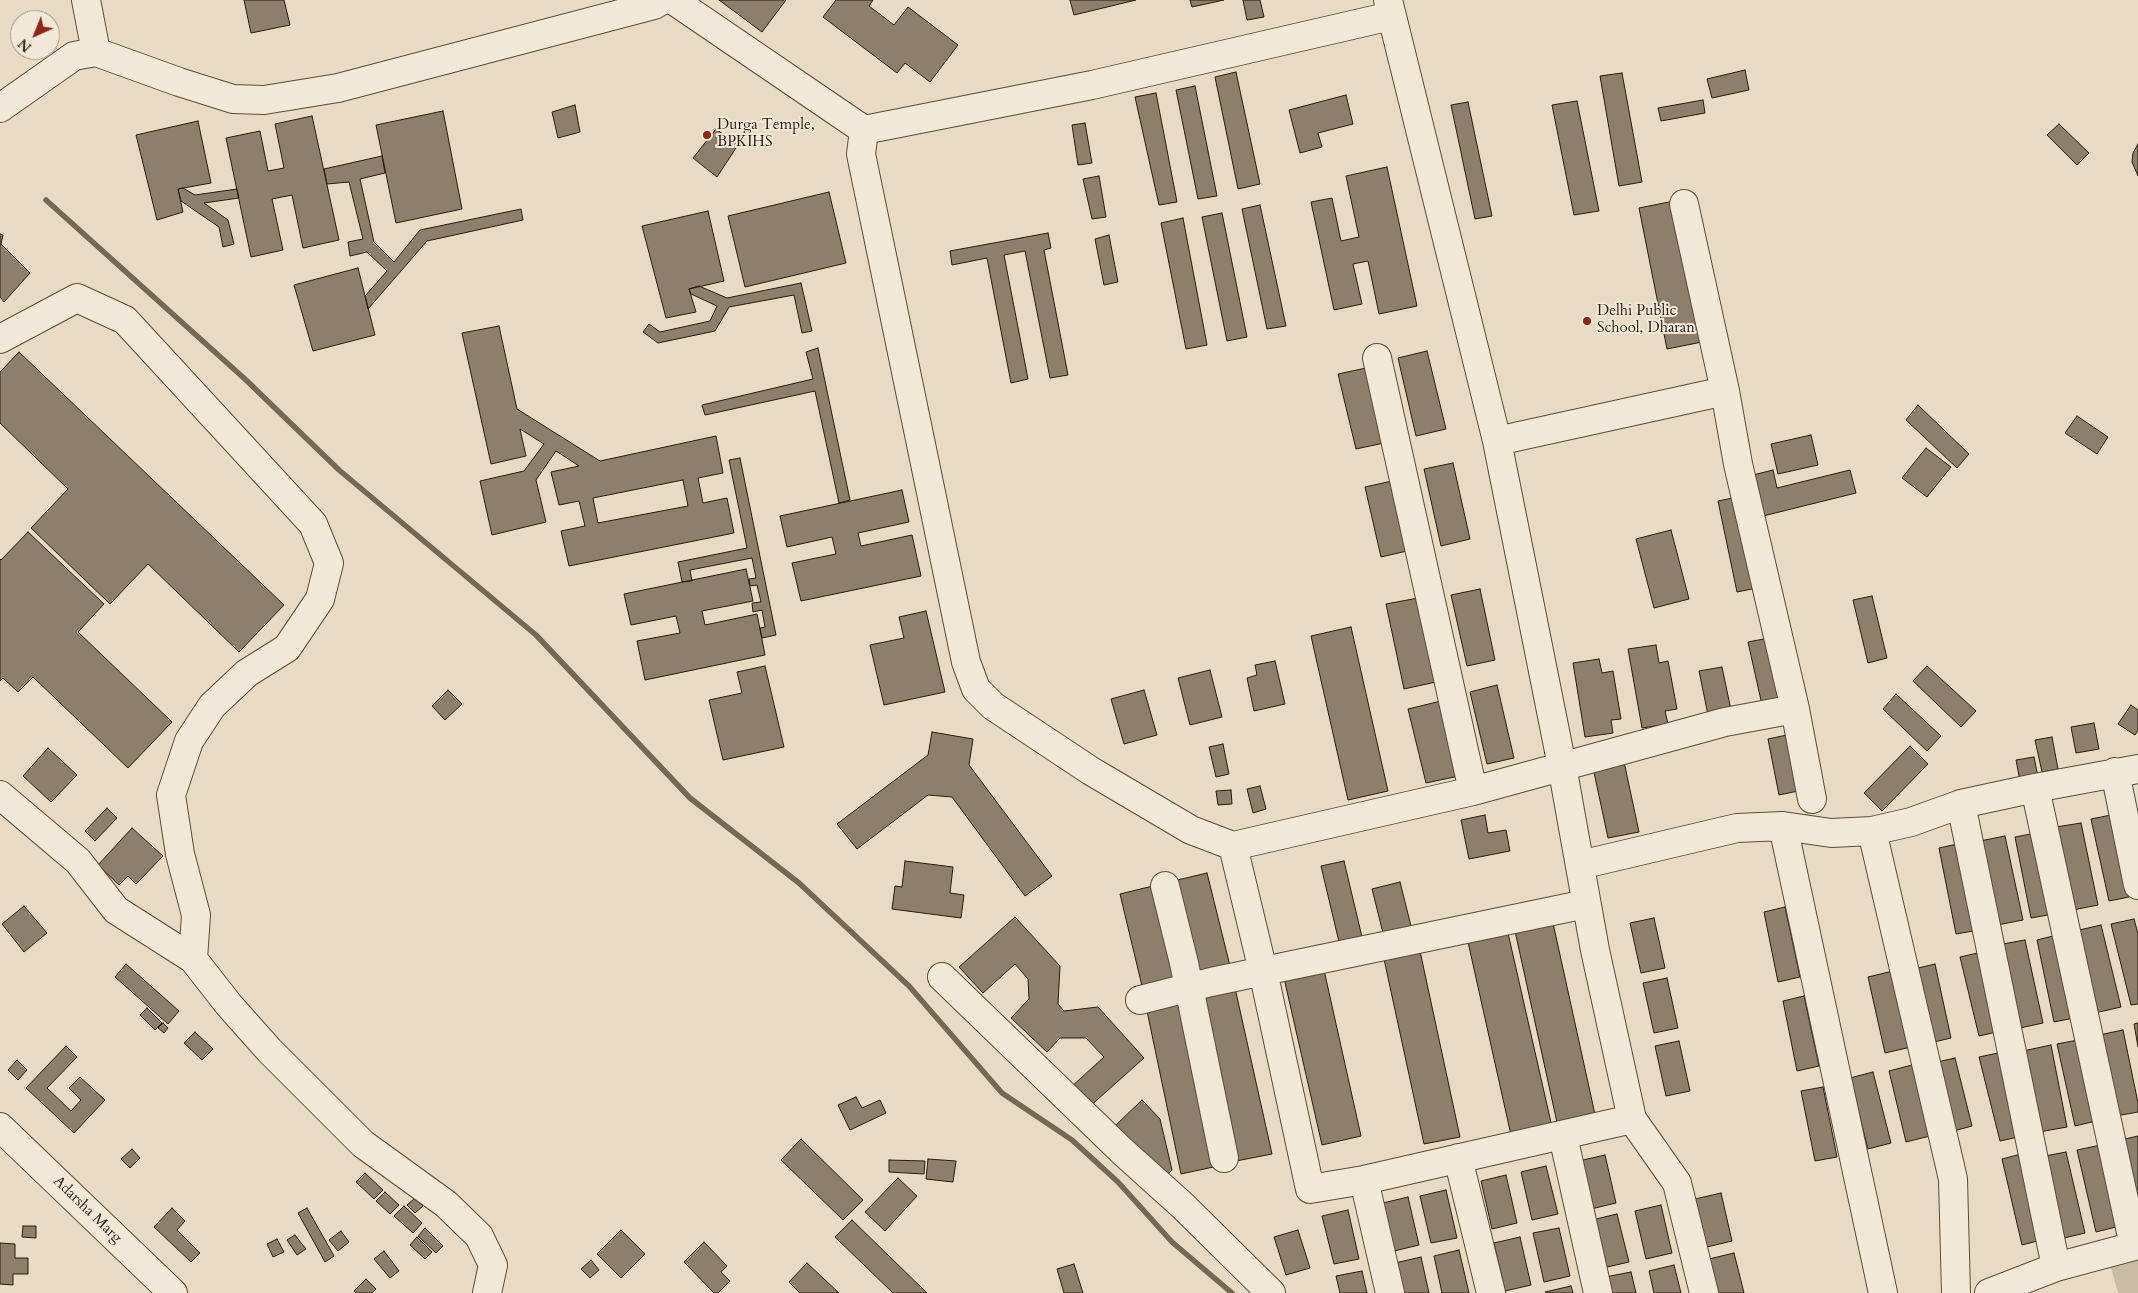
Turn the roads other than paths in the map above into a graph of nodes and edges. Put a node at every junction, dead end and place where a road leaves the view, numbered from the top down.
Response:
1 (86, 0) edge
2 (663, 0) edge
3 (673, 0) edge
4 (1390, 8) edge
5 (96, 52) junction
6 (0, 108) edge
7 (864, 130) junction
8 (1684, 204) dead end
9 (0, 339) edge
10 (1377, 358) dead end
11 (1725, 391) junction
12 (1497, 441) junction
13 (1795, 709) junction
14 (1562, 766) junction
15 (2126, 771) edge
16 (2036, 788) junction
17 (1473, 791) junction
18 (0, 795) edge
19 (1812, 799) dead end
20 (1961, 804) junction
21 (1782, 826) junction
22 (1872, 831) junction
23 (1233, 846) junction
24 (1580, 865) junction
25 (2138, 885) edge
26 (1165, 886) dead end
27 (1586, 904) junction
28 (193, 959) junction
29 (1263, 971) junction
30 (942, 976) dead end
31 (1188, 988) junction
32 (1140, 1000) dead end
33 (1632, 1119) junction
34 (0, 1127) edge
35 (1563, 1136) junction
36 (1224, 1158) dead end
37 (1458, 1158) junction
38 (1364, 1180) junction
39 (2136, 1245) edge
40 (2056, 1267) junction
41 (174, 1293) edge
42 (487, 1293) edge
43 (1271, 1293) edge
44 (1390, 1293) edge
45 (1491, 1293) edge
46 (1598, 1293) edge
47 (1704, 1293) edge
48 (1884, 1293) edge
49 (1956, 1293) edge
50 (1989, 1293) edge

1 - 5 street
2 - 5 street
3 - 7 street
4 - 7 street
4 - 12 street
5 - 6 street
7 - 23 street
8 - 11 street
9 - 28 street
10 - 17 street
11 - 12 street
11 - 13 street
12 - 14 street
13 - 14 street
13 - 19 street
14 - 17 street
14 - 24 street
15 - 16 street
15 - 25 street
16 - 20 street
16 - 39 street
17 - 23 street
18 - 28 street
20 - 22 street
20 - 40 street
21 - 22 street
21 - 24 street
21 - 48 street
22 - 49 street
23 - 29 street
24 - 27 street
26 - 31 street
27 - 29 street
27 - 33 street
28 - 42 street
29 - 31 street
29 - 38 street
30 - 43 street
31 - 32 street
31 - 36 street
33 - 35 street
33 - 47 street
34 - 41 street, Adarsha Marg
35 - 37 street
35 - 46 street
37 - 38 street
37 - 45 street
38 - 44 street
39 - 40 street
40 - 50 street

